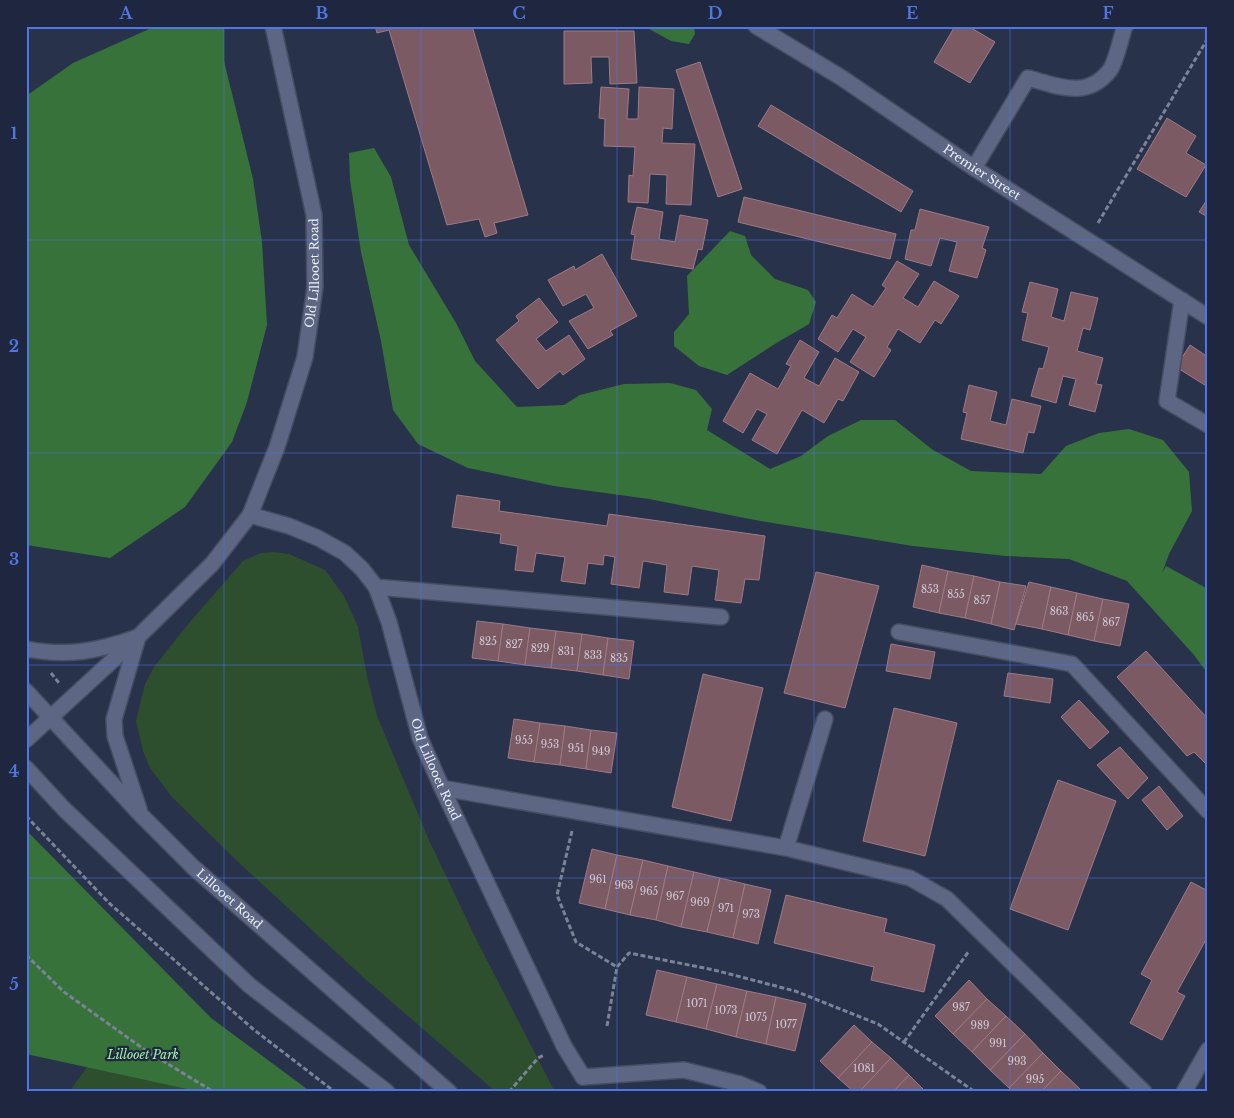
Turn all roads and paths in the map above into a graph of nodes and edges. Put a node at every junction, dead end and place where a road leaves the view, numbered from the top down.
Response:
1 (273, 26) edge
2 (756, 26) edge
3 (1125, 26) edge
4 (1208, 38) edge
5 (1208, 42) edge
6 (1204, 44) junction
7 (974, 168) junction
8 (1088, 240) junction
9 (1182, 300) junction
10 (1208, 317) edge
11 (1208, 425) edge
12 (250, 515) junction
13 (376, 587) junction
14 (722, 617) dead end
15 (900, 632) dead end
16 (138, 637) junction
17 (26, 649) edge
18 (26, 691) edge
19 (50, 718) junction
20 (825, 719) dead end
21 (26, 740) edge
22 (26, 768) edge
23 (442, 788) junction
24 (1208, 811) edge
25 (576, 812) junction
26 (141, 815) junction
27 (26, 816) edge
28 (786, 848) junction
29 (982, 933) junction
30 (26, 955) edge
31 (617, 967) junction
32 (607, 1026) dead end
33 (904, 1042) junction
34 (564, 1046) junction
35 (1208, 1050) edge
36 (214, 1092) edge
37 (335, 1092) edge
38 (388, 1092) edge
39 (449, 1092) edge
40 (509, 1092) edge
41 (759, 1092) edge
42 (975, 1092) edge
43 (1144, 1092) edge
44 (1184, 1092) edge

1 - 12 street, Old Lillooet Road
2 - 7 street, Premier Street
3 - 7 street
4 - 6 path
5 - 6 path
6 - 8 path
7 - 8 street, Premier Street
8 - 9 street, Premier Street
9 - 10 street, Premier Street
9 - 11 street
12 - 13 street, Old Lillooet Road
12 - 16 street, Old Lillooet Road
13 - 14 street
13 - 23 street, Old Lillooet Road
15 - 24 street
16 - 17 street
16 - 19 street, Old Lillooet Road
16 - 26 street
18 - 19 street, Lillooet Road
19 - 21 street, Old Lillooet Road
19 - 26 street, Lillooet Road
20 - 28 street
22 - 38 street
23 - 25 street
23 - 34 street, Old Lillooet Road
25 - 28 street
25 - 31 path
26 - 39 street, Lillooet Road
27 - 37 path
28 - 29 street
29 - 33 path
29 - 43 street
30 - 36 path
31 - 32 path
31 - 33 path
33 - 42 path
34 - 40 path
34 - 41 street, Old Lillooet Road
35 - 44 street

